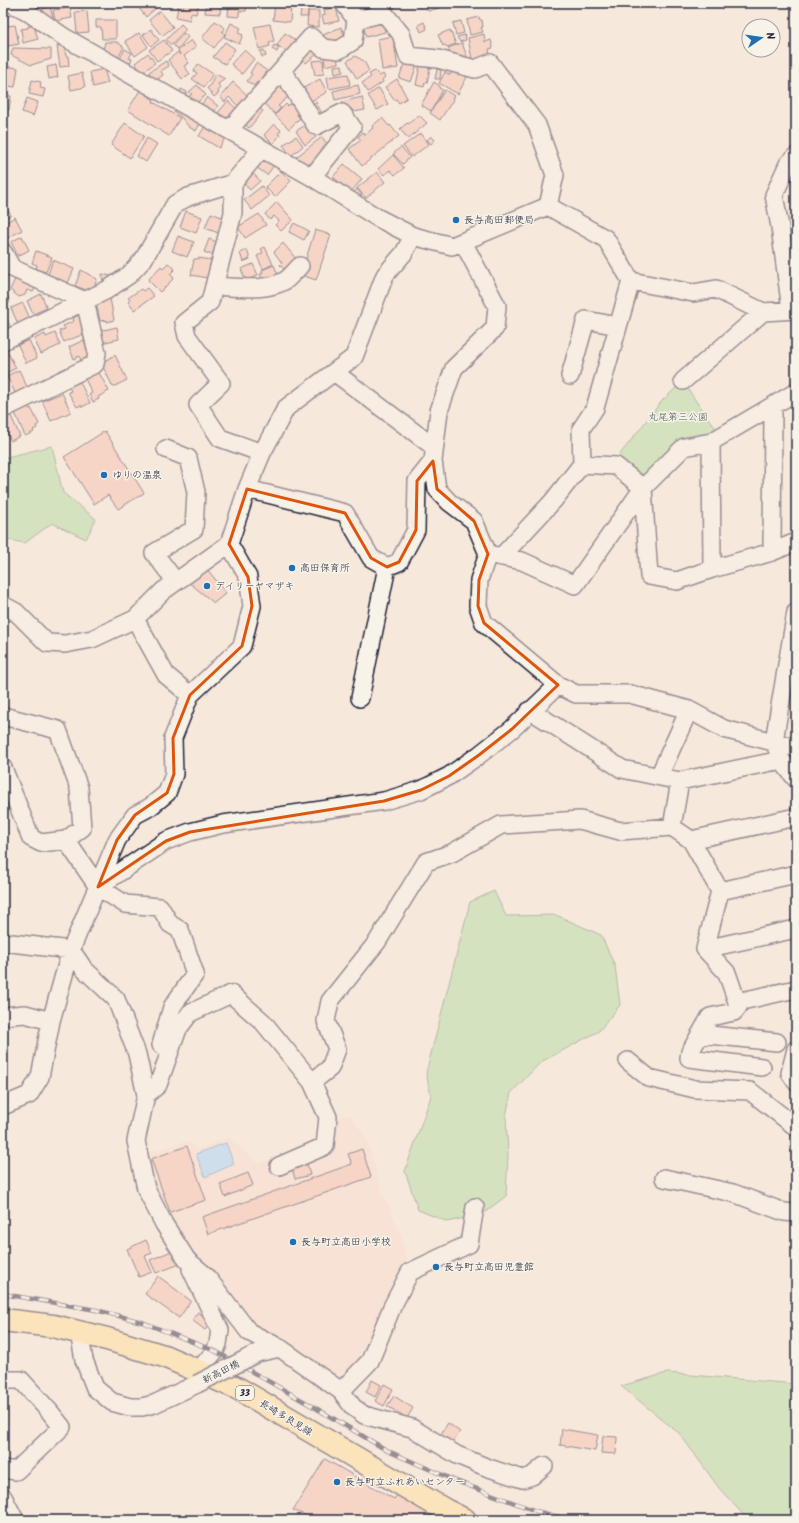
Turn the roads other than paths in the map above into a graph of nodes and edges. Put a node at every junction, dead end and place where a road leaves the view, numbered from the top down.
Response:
1 (10, 3) edge
2 (344, 3) edge
3 (356, 20) junction
4 (282, 70) junction
5 (229, 130) junction
6 (261, 149) junction
7 (796, 156) edge
8 (312, 176) junction
9 (233, 183) junction
10 (548, 206) junction
11 (413, 236) junction
12 (463, 242) junction
13 (3, 252) edge
14 (300, 266) dead end
15 (8, 270) edge
16 (631, 281) junction
17 (214, 286) junction
18 (85, 301) junction
19 (793, 310) edge
20 (763, 312) junction
21 (618, 326) junction
22 (3, 341) edge
23 (334, 372) junction
24 (570, 376) dead end
25 (683, 381) dead end
26 (796, 392) edge
27 (774, 406) junction
28 (3, 409) edge
29 (711, 442) junction
30 (166, 449) dead end
31 (262, 453) junction
32 (433, 454) junction
33 (582, 464) junction
34 (642, 488) junction
35 (247, 490) junction
36 (796, 542) edge
37 (229, 544) junction
38 (772, 552) junction
39 (494, 556) junction
40 (387, 567) junction
41 (712, 569) junction
42 (176, 582) junction
43 (3, 605) edge
44 (796, 612) edge
45 (135, 619) junction
46 (558, 685) junction
47 (190, 695) junction
48 (360, 698) dead end
49 (530, 710) junction
50 (689, 710) junction
51 (3, 716) edge
52 (774, 741) junction
53 (796, 748) edge
54 (781, 760) junction
55 (3, 768) edge
56 (659, 776) junction
57 (796, 779) edge
58 (680, 781) junction
59 (796, 817) edge
60 (672, 827) junction
61 (66, 840) junction
62 (691, 840) junction
63 (796, 874) edge
64 (98, 886) junction
65 (720, 891) junction
66 (796, 929) edge
67 (3, 942) edge
68 (705, 949) junction
69 (71, 950) junction
70 (796, 989) edge
71 (737, 1002) junction
72 (3, 1016) edge
73 (51, 1021) junction
74 (700, 1034) junction
75 (777, 1042) dead end
76 (796, 1049) edge
77 (628, 1061) dead end
78 (762, 1068) dead end
79 (312, 1082) junction
80 (796, 1082) edge
81 (146, 1094) junction
82 (3, 1106) edge
83 (796, 1127) edge
84 (279, 1166) dead end
85 (664, 1178) dead end
86 (475, 1207) dead end
87 (796, 1213) edge
88 (187, 1260) junction
89 (3, 1320) edge
90 (79, 1332) junction
91 (280, 1348) junction
92 (197, 1378) junction
93 (3, 1380) edge
94 (341, 1391) junction
95 (544, 1466) dead end
96 (3, 1469) edge
97 (3, 1497) edge
98 (443, 1515) edge
99 (15, 1520) edge
100 (465, 1520) edge

1 - 5 street
2 - 3 street
3 - 4 street
3 - 10 street
4 - 5 street
4 - 8 street
5 - 6 street
6 - 8 street
6 - 9 street
7 - 19 street
8 - 11 street
9 - 17 street
9 - 18 street
10 - 12 street
10 - 16 street
11 - 12 street
11 - 23 street
12 - 32 street
13 - 15 street
14 - 17 street
15 - 18 street
16 - 20 street
16 - 21 street
17 - 31 street
18 - 22 street
18 - 28 street
19 - 20 street
20 - 25 street
21 - 24 street
21 - 33 street
23 - 31 street
23 - 32 street
26 - 27 street
27 - 29 street
27 - 38 street
29 - 34 street
29 - 41 street
30 - 42 street
31 - 35 street
32 - 39 street
32 - 40 street
33 - 34 street
33 - 39 street
34 - 39 street
34 - 41 street
35 - 37 street
35 - 40 street
36 - 38 street
37 - 42 street
37 - 47 street
38 - 41 street
39 - 46 street
40 - 48 street
42 - 45 street
43 - 45 street
44 - 52 street
45 - 47 street
46 - 49 street
46 - 50 street
47 - 64 street
49 - 56 street
49 - 64 street
50 - 52 street
50 - 56 street
51 - 61 street
52 - 53 street
52 - 54 street
54 - 57 street
54 - 58 street
55 - 61 street
56 - 58 street
58 - 60 street
59 - 62 street
60 - 62 street
60 - 79 street
61 - 64 street
62 - 65 street
63 - 65 street
64 - 69 street
64 - 81 street
65 - 68 street
66 - 68 street
67 - 69 street
68 - 71 street
69 - 73 street
69 - 81 street
70 - 71 street
71 - 74 street
72 - 73 street
73 - 82 street
74 - 75 street
74 - 78 street
76 - 80 street
77 - 83 street
79 - 81 street
79 - 84 street
81 - 88 street
85 - 87 street
86 - 94 street
88 - 91 street
88 - 92 street
89 - 90 main road, 長崎多良見線 / 33
90 - 92 main road, 長崎多良見線 / 33
90 - 92 street, 新高田橋
91 - 92 street, 新高田橋, bridge
91 - 94 street
92 - 98 main road, 長崎多良見線 / 33
93 - 96 street
94 - 95 street
97 - 99 street
98 - 100 main road, 長崎多良見線 / 33

